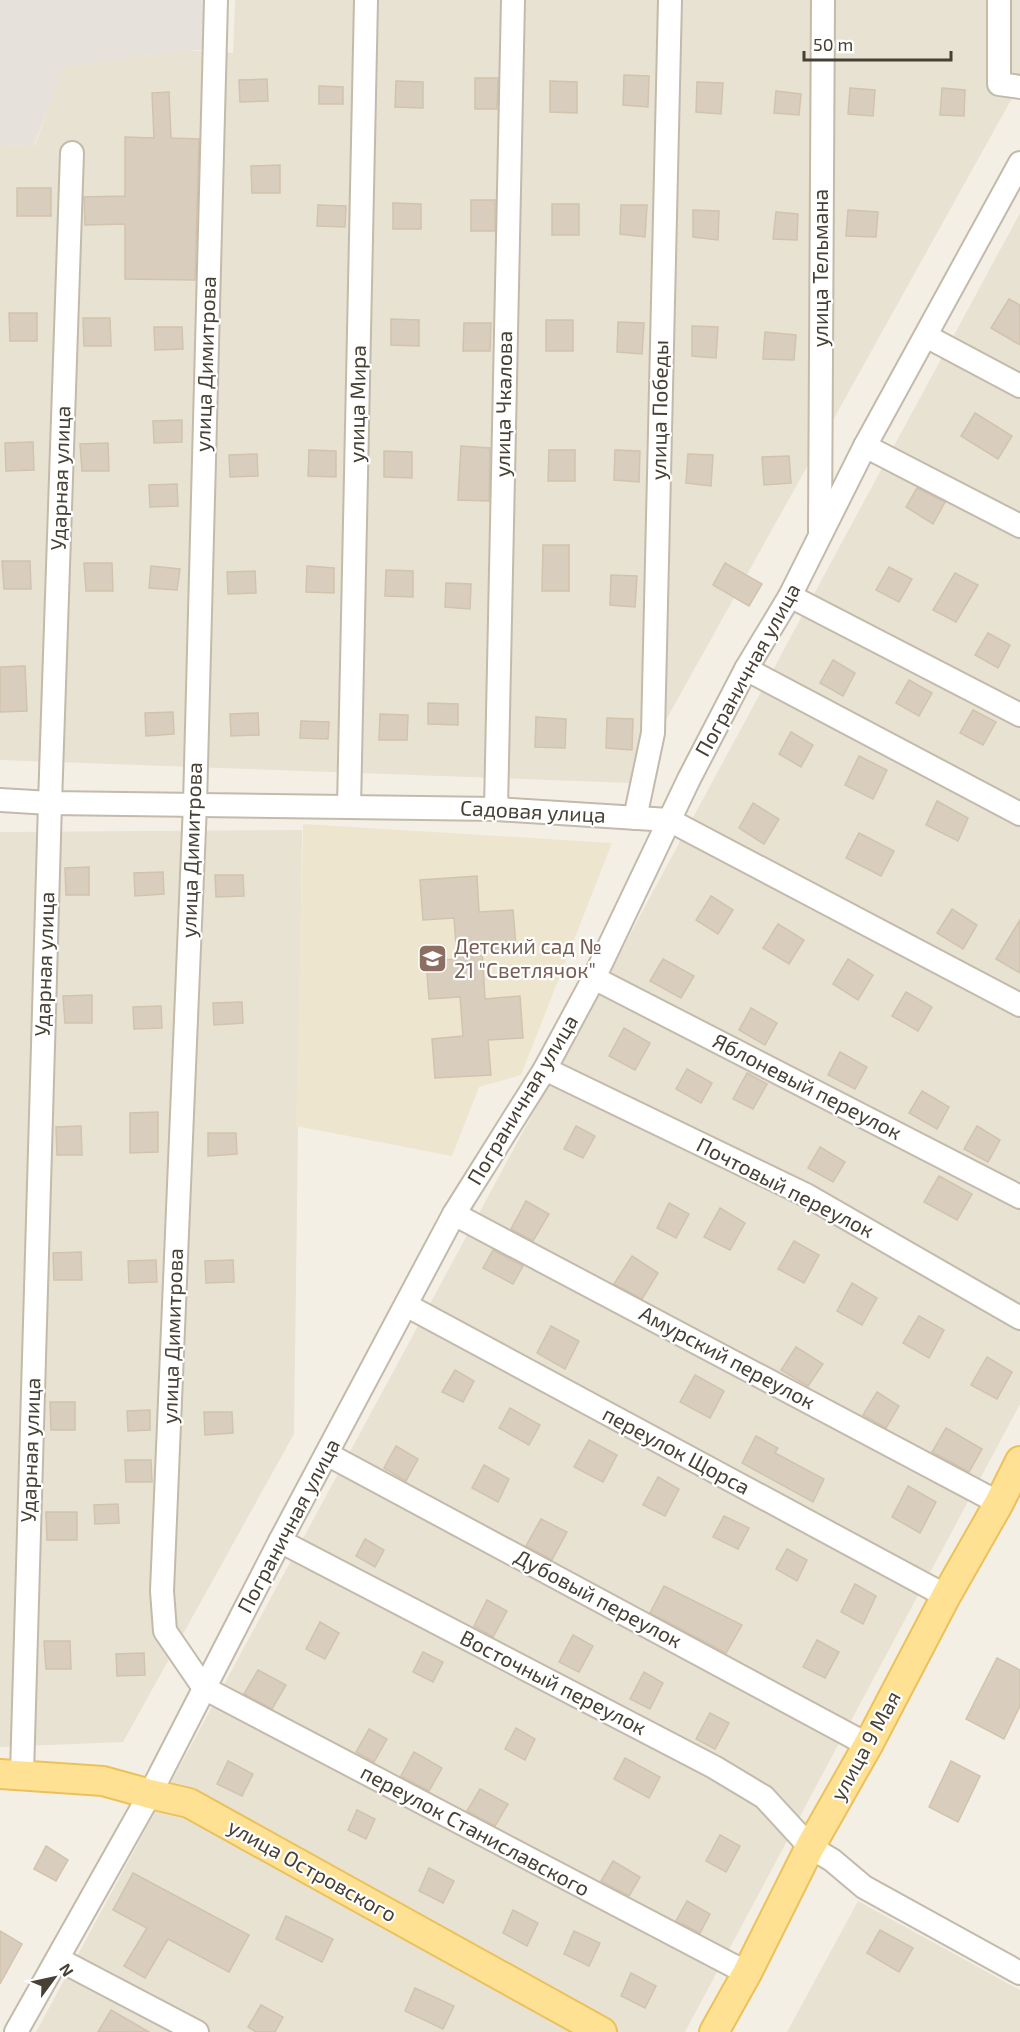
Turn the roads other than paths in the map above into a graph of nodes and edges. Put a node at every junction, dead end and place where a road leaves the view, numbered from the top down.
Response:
1 (216, 0) edge
2 (366, 0) edge
3 (513, 0) edge
4 (670, 0) edge
5 (823, 0) edge
6 (999, 0) edge
7 (1020, 87) edge
8 (72, 153) dead end
9 (1020, 163) edge
10 (926, 336) junction
11 (1020, 386) edge
12 (865, 446) junction
13 (1020, 526) edge
14 (820, 536) junction
15 (790, 596) junction
16 (746, 669) junction
17 (1020, 715) edge
18 (0, 800) edge
19 (50, 803) junction
20 (195, 804) junction
21 (349, 807) junction
22 (496, 809) junction
23 (1020, 814) edge
24 (635, 818) junction
25 (669, 820) junction
26 (594, 978) junction
27 (1020, 1005) edge
28 (544, 1069) junction
29 (1020, 1197) edge
30 (454, 1214) junction
31 (406, 1305) junction
32 (1020, 1318) edge
33 (327, 1454) junction
34 (1020, 1461) edge
35 (999, 1503) junction
36 (280, 1541) junction
37 (946, 1596) junction
38 (204, 1688) junction
39 (868, 1744) junction
40 (11, 1774) edge
41 (150, 1794) junction
42 (810, 1847) junction
43 (58, 1959) junction
44 (747, 1973) junction
45 (1020, 1973) edge
46 (16, 2032) edge
47 (197, 2032) edge
48 (602, 2032) edge
49 (714, 2032) edge

1 - 20 street, улица Димитрова
2 - 21 street, улица Мира
3 - 22 street, улица Чкалова
4 - 24 street, улица Победы
5 - 14 street, улица Тельмана
6 - 7 street
8 - 19 street, Ударная улица
9 - 10 street, Пограничная улица
10 - 11 street
10 - 12 street, Пограничная улица
12 - 13 street
12 - 14 street, Пограничная улица
14 - 15 street, Пограничная улица
15 - 16 street, Пограничная улица
15 - 17 street
16 - 23 street
16 - 25 street, Пограничная улица
18 - 19 street, Садовая улица
19 - 20 street, Садовая улица
19 - 40 street, Ударная улица
20 - 21 street, Садовая улица
20 - 38 street, улица Димитрова
21 - 22 street, Садовая улица
22 - 24 street, Садовая улица
24 - 25 street, Садовая улица
25 - 26 street, Пограничная улица
25 - 27 street, Садовая улица
26 - 28 street, Пограничная улица
26 - 29 street, Яблоневый переулок
28 - 30 street, Пограничная улица
28 - 32 street, Почтовый переулок
30 - 31 street, Пограничная улица
30 - 35 street, Амурский переулок
31 - 33 street, Пограничная улица
31 - 37 street, переулок Щорса
33 - 36 street, Пограничная улица
33 - 39 street, Дубовый переулок
34 - 35 main road, улица 9 Мая
35 - 37 main road, улица 9 Мая
36 - 38 street, Пограничная улица
36 - 42 street, Восточный переулок
37 - 39 main road, улица 9 Мая
38 - 41 street, Пограничная улица
38 - 44 street, переулок Станиславского
39 - 42 main road, улица 9 Мая
40 - 41 main road, улица Островского
41 - 43 street, Пограничная улица
41 - 48 main road, улица Островского
42 - 44 main road, улица 9 Мая
42 - 45 street, Восточный переулок
43 - 46 street, Пограничная улица
43 - 47 street
44 - 49 main road, улица 9 Мая

